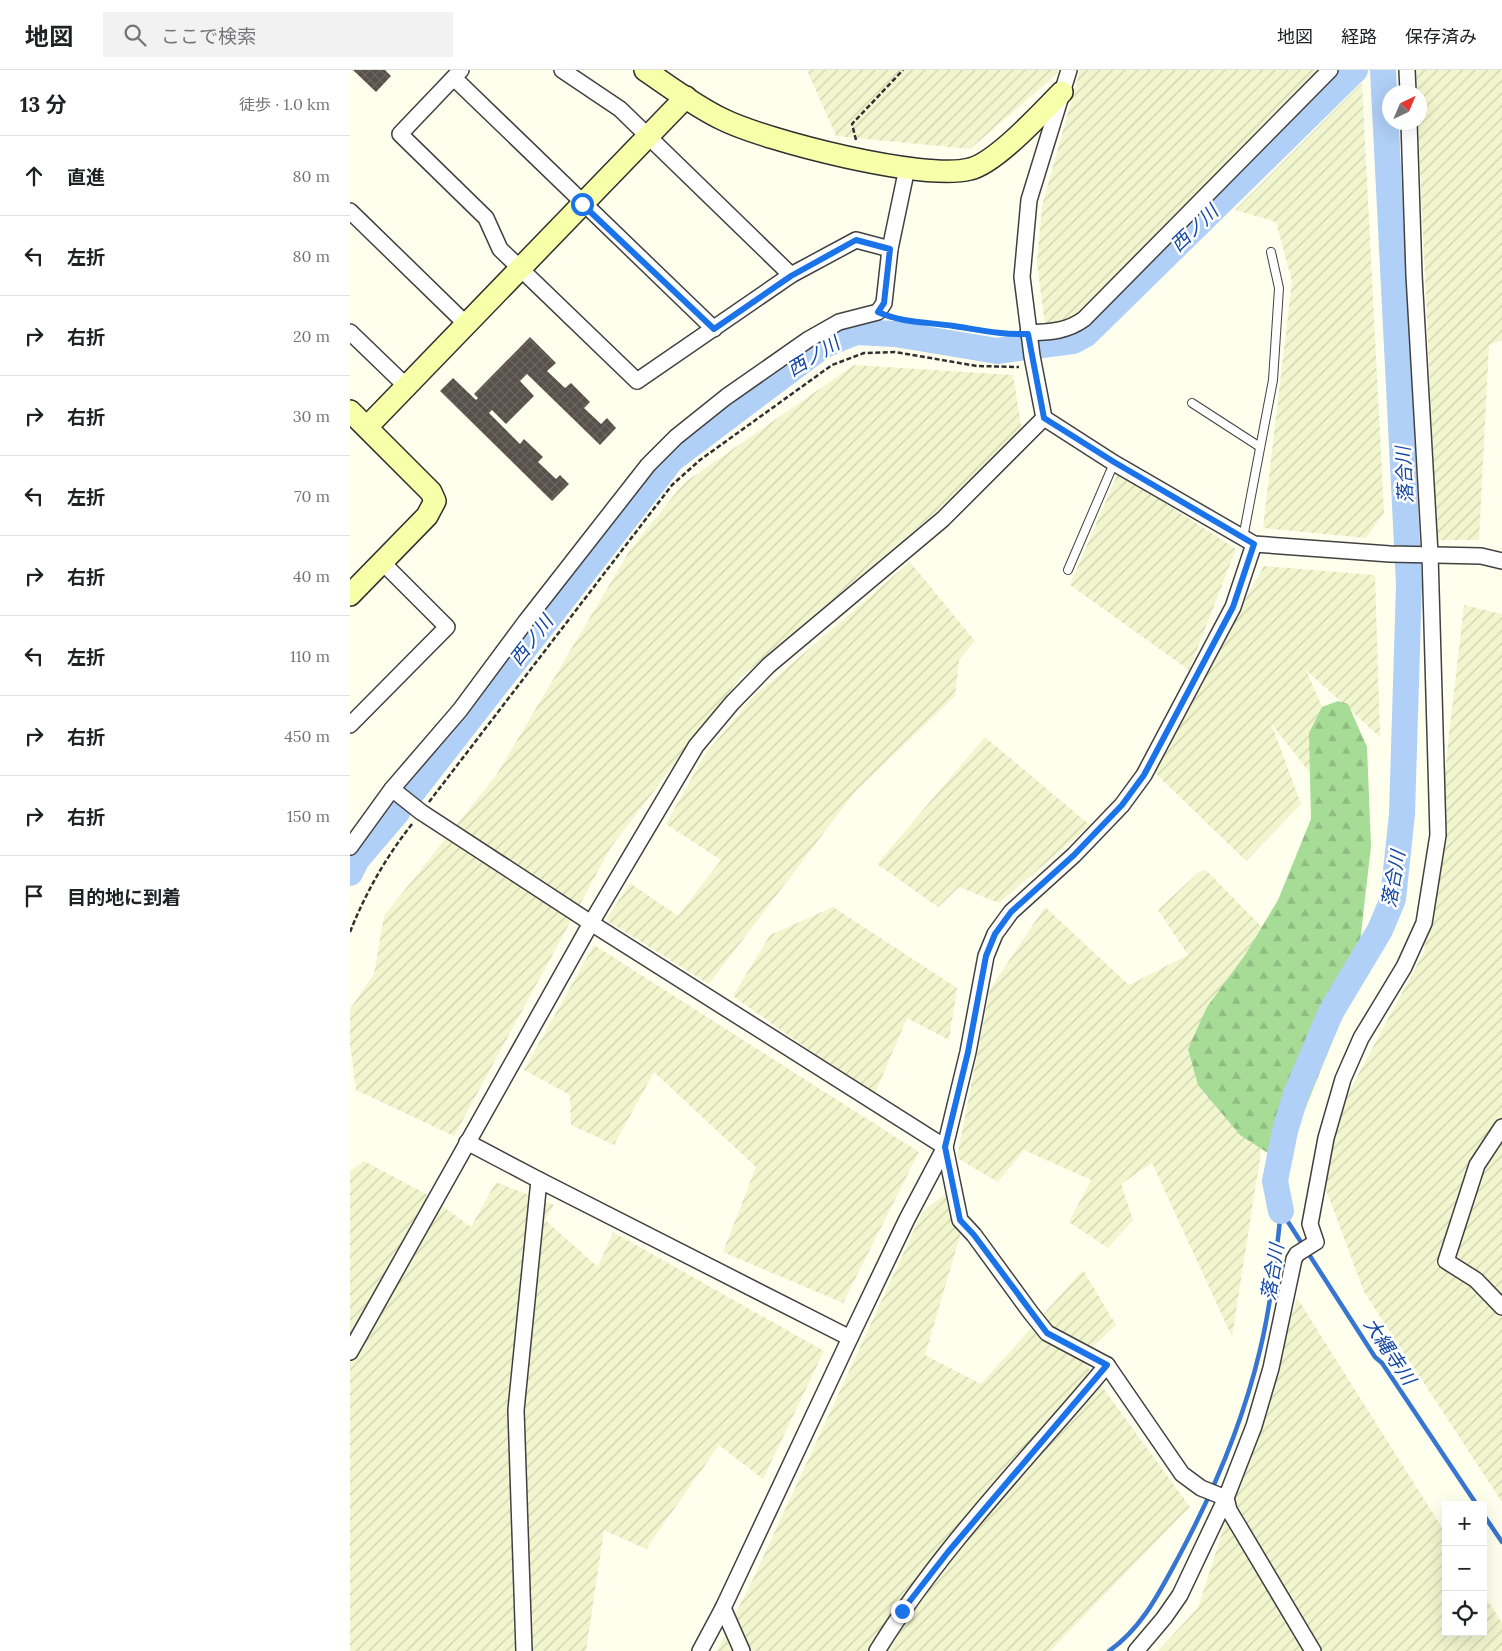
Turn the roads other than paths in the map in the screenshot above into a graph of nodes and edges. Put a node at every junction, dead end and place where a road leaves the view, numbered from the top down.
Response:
1 (562, 70) edge
2 (646, 70) edge
3 (1070, 70) edge
4 (1330, 70) edge
5 (1408, 70) edge
6 (458, 74) edge
7 (1408, 85) edge
8 (1062, 92) junction
9 (686, 97) junction
10 (1409, 130) edge
11 (647, 137) junction
12 (907, 168) junction
13 (582, 204) junction
14 (350, 211) edge
15 (890, 249) junction
16 (1271, 252) dead end
17 (519, 268) junction
18 (791, 276) junction
19 (466, 324) junction
20 (714, 329) junction
21 (350, 332) edge
22 (1031, 350) junction
23 (406, 386) junction
24 (1192, 402) dead end
25 (350, 411) edge
26 (1044, 418) junction
27 (367, 427) junction
28 (1260, 447) junction
29 (1114, 462) junction
30 (1248, 541) junction
31 (1427, 554) junction
32 (1502, 561) edge
33 (382, 562) junction
34 (1068, 570) dead end
35 (350, 594) edge
36 (350, 725) edge
37 (392, 789) junction
38 (350, 847) edge
39 (591, 923) junction
40 (1502, 1127) edge
41 (468, 1142) junction
42 (945, 1147) junction
43 (539, 1180) junction
44 (1502, 1307) edge
45 (850, 1338) junction
46 (350, 1352) edge
47 (1107, 1365) junction
48 (1226, 1498) junction
49 (723, 1608) junction
50 (524, 1651) edge
51 (700, 1651) edge
52 (742, 1651) edge
53 (877, 1651) edge
54 (1136, 1651) edge
55 (1313, 1651) edge

1 - 11 street
2 - 9 street
3 - 8 street
4 - 22 street
5 - 7 street
6 - 13 street
6 - 17 street
8 - 12 street
8 - 22 street
9 - 11 street
9 - 12 street
10 - 31 street
11 - 13 street
11 - 18 street
12 - 15 street
13 - 17 street
13 - 20 street
14 - 19 street
15 - 18 street
15 - 37 street
16 - 28 lane
17 - 19 street
17 - 20 street
18 - 20 street
19 - 23 street
21 - 23 street
22 - 26 street
23 - 27 street
24 - 28 lane
25 - 27 street
26 - 29 street
26 - 39 street
27 - 33 street
28 - 30 lane
29 - 30 street
29 - 34 lane
30 - 31 street
30 - 42 street
31 - 32 street
31 - 48 street
33 - 35 street
33 - 36 street
37 - 38 street
37 - 39 street
39 - 41 street
39 - 42 street
40 - 44 street
41 - 43 street
41 - 46 street
42 - 45 street
42 - 47 street
43 - 45 street
43 - 50 street
45 - 49 street
47 - 48 street
47 - 53 street
48 - 54 street
48 - 55 street
49 - 51 street
49 - 52 street

